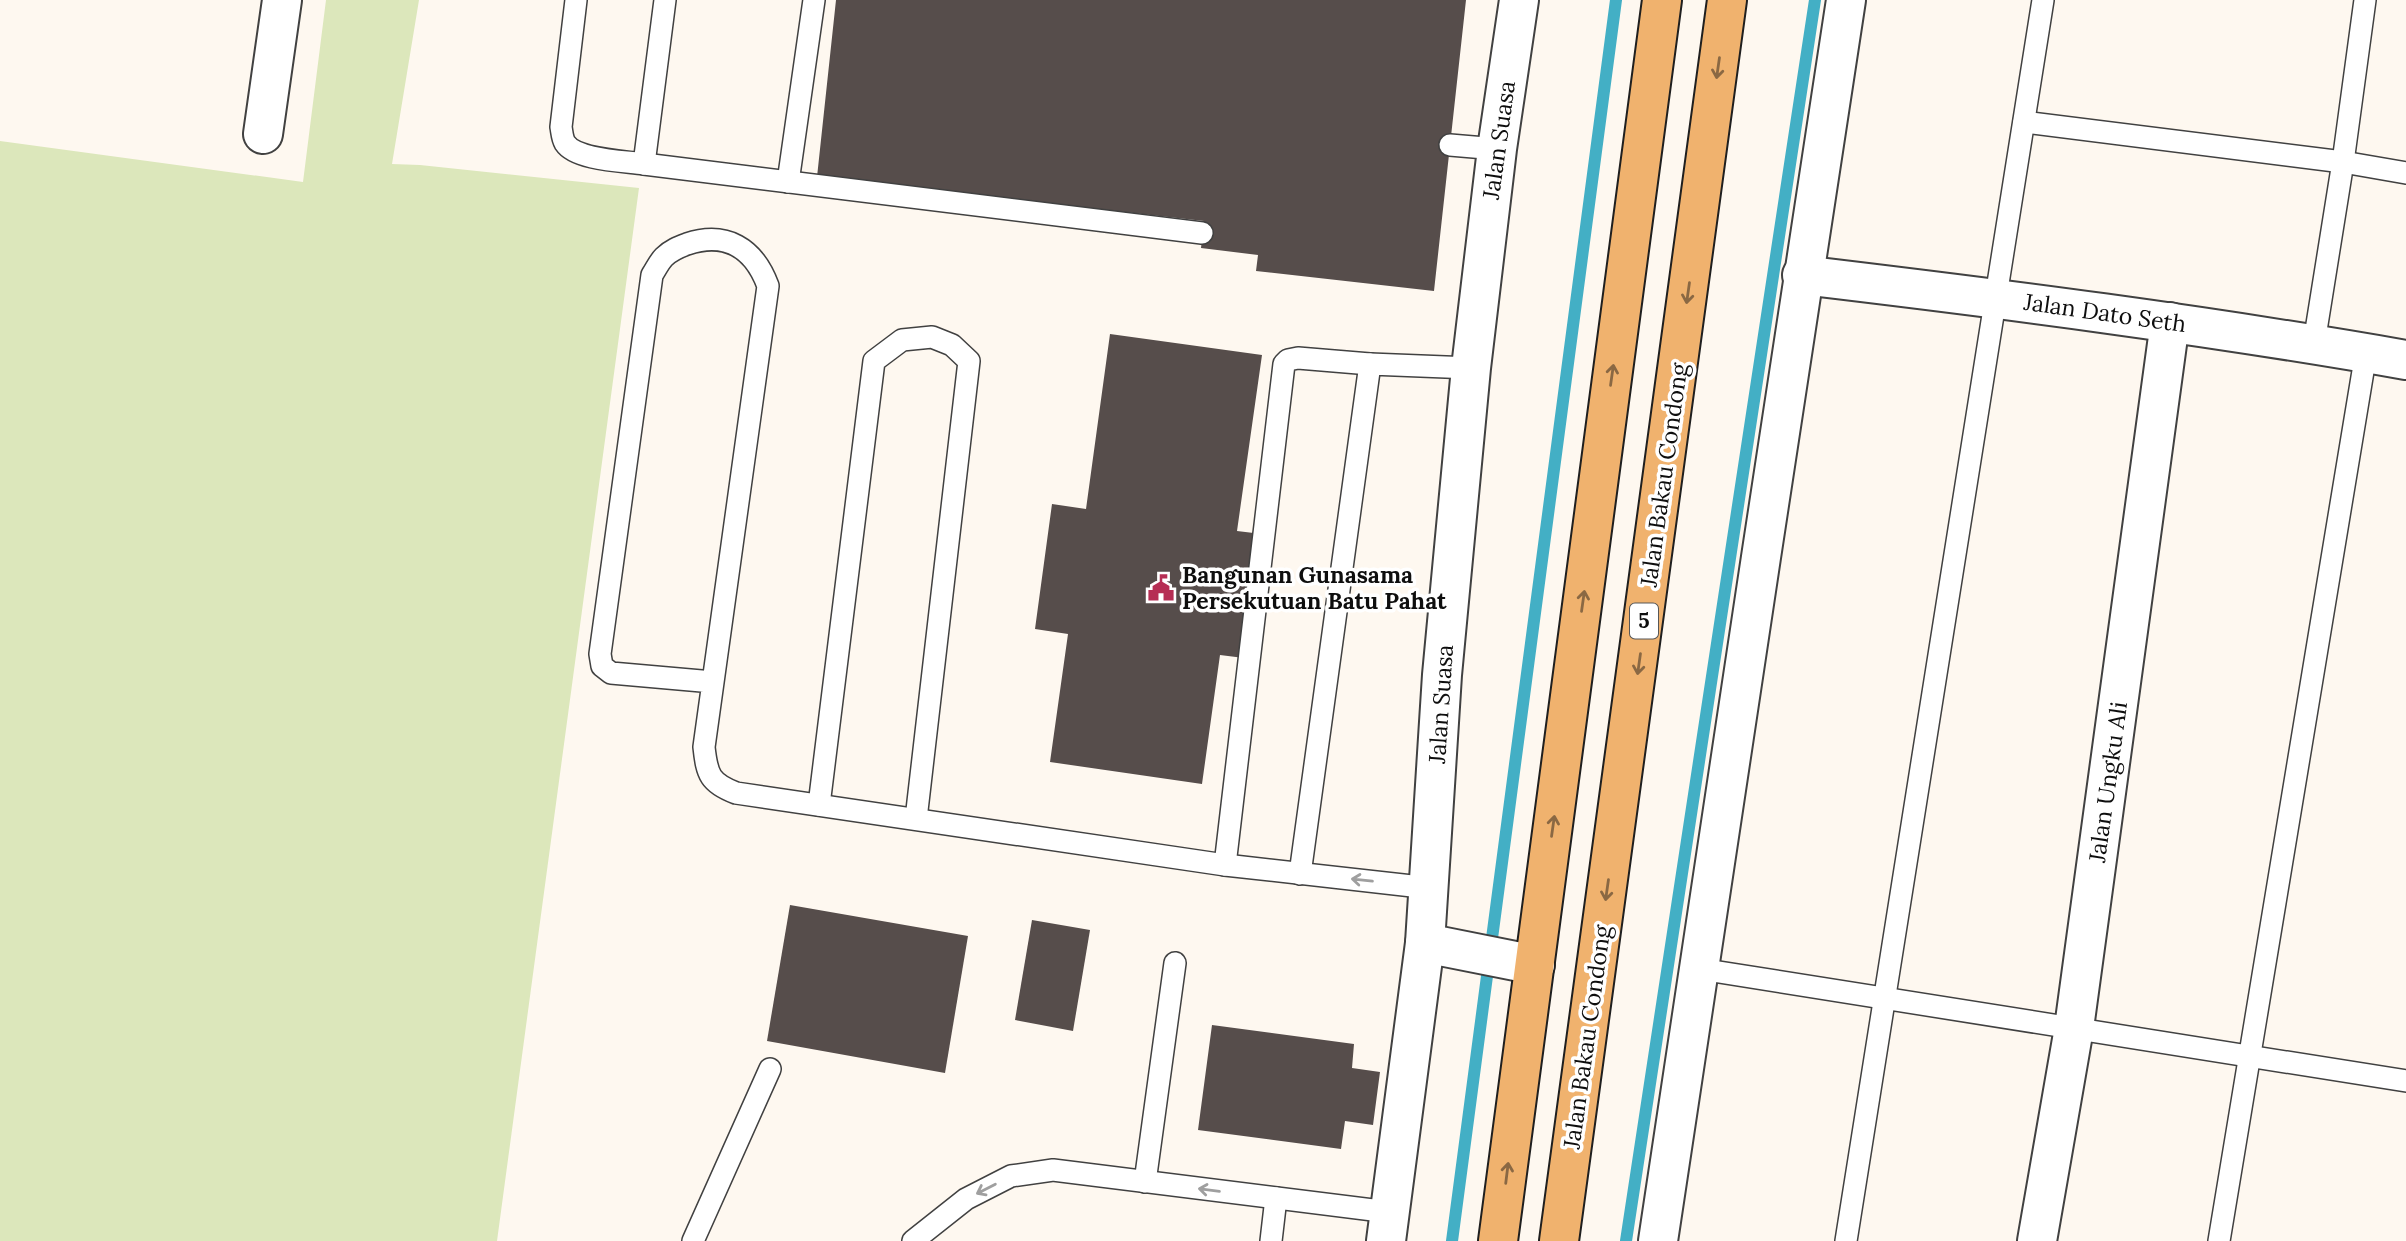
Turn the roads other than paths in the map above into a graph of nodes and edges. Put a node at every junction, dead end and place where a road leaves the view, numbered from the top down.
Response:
1 (282, 0) edge
2 (576, 0) edge
3 (665, 0) edge
4 (814, 0) edge
5 (1519, 0) edge
6 (1662, 0) edge
7 (1727, 0) edge
8 (1846, 0) edge
9 (2043, 0) edge
10 (2365, 0) edge
11 (2024, 122) junction
12 (262, 134) dead end
13 (1450, 145) dead end
14 (1497, 149) junction
15 (2343, 162) junction
16 (644, 164) junction
17 (2406, 173) edge
18 (788, 181) junction
19 (1202, 233) dead end
20 (1802, 275) junction
21 (1996, 298) junction
22 (2170, 323) junction
23 (2314, 343) junction
24 (2366, 353) junction
25 (2406, 360) edge
26 (1370, 364) junction
27 (1471, 368) junction
28 (713, 682) junction
29 (819, 805) junction
30 (916, 819) junction
31 (1225, 865) junction
32 (1300, 874) junction
33 (1430, 888) junction
34 (1443, 947) junction
35 (1519, 962) junction
36 (1175, 964) dead end
37 (1700, 970) junction
38 (1885, 999) junction
39 (2074, 1028) junction
40 (2250, 1057) junction
41 (769, 1069) dead end
42 (2406, 1081) edge
43 (1145, 1182) junction
44 (1276, 1198) junction
45 (1387, 1227) edge
46 (693, 1241) edge
47 (913, 1241) edge
48 (1271, 1241) edge
49 (1498, 1241) edge
50 (1559, 1241) edge
51 (1658, 1241) edge
52 (1846, 1241) edge
53 (2037, 1241) edge
54 (2220, 1241) edge

1 - 12 street
2 - 16 lane
3 - 16 lane
4 - 18 lane
5 - 14 street, Jalan Suasa
35 -> 6 main road
7 -> 50 main road, Jalan Bakau Condong / 5
8 - 20 street
9 - 11 lane
10 - 15 lane
11 - 15 lane
11 - 21 lane
13 - 14 lane
14 - 27 street, Jalan Suasa
15 - 17 lane
15 - 23 lane
16 - 18 lane
18 - 19 lane
20 - 21 street, Jalan Dato Seth
20 - 37 street
21 - 22 street, Jalan Dato Seth
21 - 38 lane
22 - 23 street, Jalan Dato Seth
22 - 39 street, Jalan Ungku Ali
23 - 24 street, Jalan Dato Seth
24 - 25 street, Jalan Dato Seth
24 - 40 lane
26 - 27 lane
26 - 31 lane
26 - 32 lane
27 - 33 street, Jalan Suasa
28 - 28 lane
28 - 29 lane
29 - 30 lane
29 - 30 lane
30 - 31 lane
31 - 32 lane
33 -> 32 lane
33 - 34 street, Jalan Suasa
34 - 35 street
34 - 45 street, Jalan Suasa
49 -> 35 main road
36 - 43 lane
37 - 38 lane
37 - 51 street
38 - 39 lane
38 - 52 lane
39 - 40 lane
39 - 53 street, Jalan Ungku Ali
40 - 42 lane
40 - 54 lane
41 - 46 lane
44 -> 43 lane
43 -> 47 lane
44 - 45 lane
44 - 48 lane

